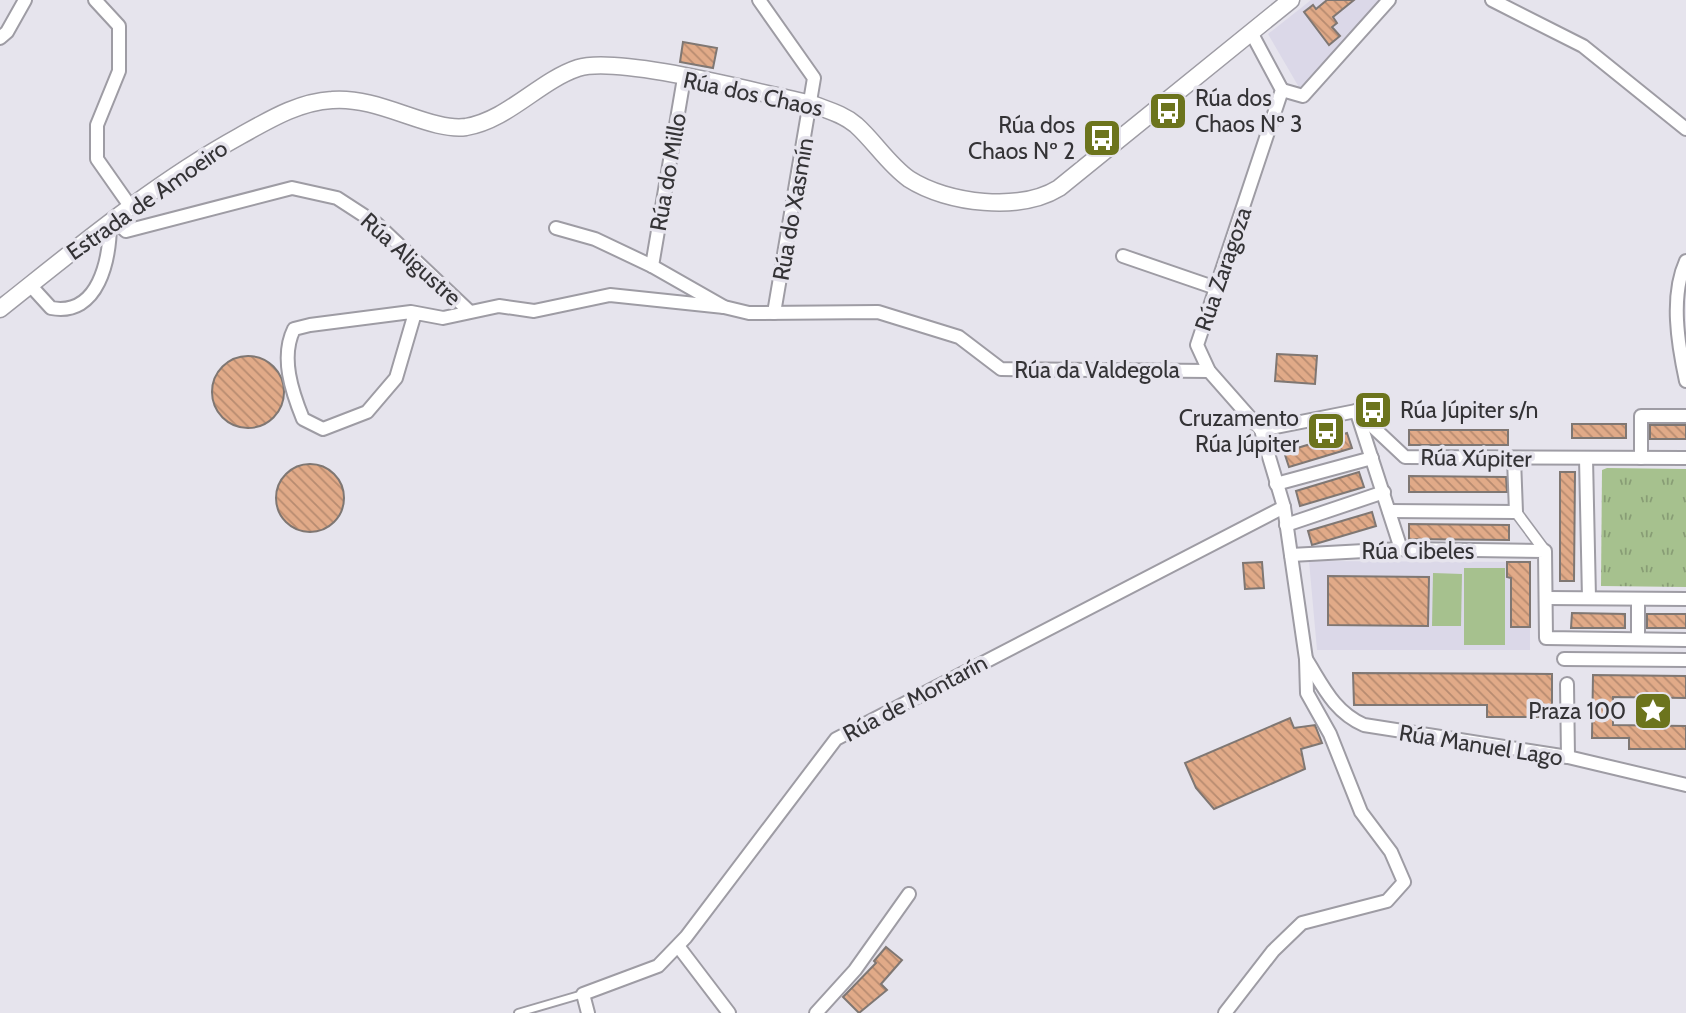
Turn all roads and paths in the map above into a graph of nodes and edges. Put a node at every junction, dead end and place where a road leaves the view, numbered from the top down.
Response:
1 (25, 0) edge
2 (95, 0) edge
3 (759, 0) edge
4 (1291, 0) edge
5 (1389, 0) edge
6 (1492, 0) edge
7 (1252, 34) junction
8 (0, 38) edge
9 (684, 78) junction
10 (1282, 90) junction
11 (812, 104) junction
12 (386, 106) joint
13 (1686, 130) edge
14 (130, 206) junction
15 (112, 221) junction
16 (556, 228) dead end
17 (1123, 256) dead end
18 (1686, 261) edge
19 (652, 267) junction
20 (30, 285) junction
21 (1216, 288) junction
22 (724, 306) junction
23 (0, 309) edge
24 (469, 311) junction
25 (415, 313) junction
26 (774, 313) junction
27 (1209, 371) junction
28 (1686, 381) edge
29 (1356, 411) junction
30 (1686, 416) edge
31 (1261, 430) junction
32 (1372, 458) junction
33 (1586, 458) junction
34 (1641, 458) junction
35 (1686, 458) edge
36 (1514, 459) junction
37 (1276, 484) junction
38 (1384, 492) junction
39 (1284, 507) junction
40 (1389, 511) junction
41 (1516, 512) junction
42 (1286, 525) junction
43 (1401, 549) junction
44 (1545, 551) junction
45 (1291, 555) junction
46 (1546, 598) junction
47 (1589, 598) junction
48 (1638, 599) junction
49 (1686, 599) edge
50 (1639, 639) junction
51 (1686, 639) edge
52 (1306, 659) junction
53 (1564, 659) dead end
54 (1686, 660) edge
55 (1567, 684) dead end
56 (1568, 757) junction
57 (1686, 785) edge
58 (909, 894) dead end
59 (678, 946) junction
60 (583, 994) junction
61 (518, 1013) edge
62 (588, 1013) edge
63 (729, 1013) edge
64 (816, 1013) edge
65 (1226, 1013) edge

1 - 8 street
2 - 14 street
3 - 11 street, Rúa do Xasmín
4 - 7 street, Rúa dos Chaos
5 - 10 street
6 - 13 street
7 - 10 street
7 - 11 street, Rúa dos Chaos
9 - 11 street, Rúa dos Chaos
9 - 12 street, Rúa dos Chaos
9 - 19 street, Rúa do Millo
10 - 21 street, Rúa Zaragoza
11 - 26 street, Rúa do Xasmín
12 - 14 street, Estrada de Amoeiro
14 - 15 street, Estrada de Amoeiro
15 - 20 street, Estrada de Amoeiro
15 - 20 street
15 - 24 street, Rúa Aligustre
16 - 19 street, Rúa da Valdegola
17 - 21 street
18 - 28 street
19 - 22 street, Rúa da Valdegola
20 - 23 street, Estrada de Amoeiro
21 - 27 street, Rúa Zaragoza
22 - 24 street
22 - 26 street, Rúa da Valdegola
24 - 25 street
25 - 25 street
26 - 27 street, Rúa da Valdegola
27 - 31 street, Rúa Zaragoza
29 - 31 street
29 - 32 street
29 - 36 street, Rúa Xúpiter
30 - 34 street
31 - 37 street, Rúa Zaragoza
32 - 37 street
32 - 38 street
33 - 34 street, Rúa Xúpiter
33 - 36 street, Rúa Xúpiter
33 - 47 street
34 - 35 street, Rúa Xúpiter
36 - 41 street
37 - 39 street, Rúa Zaragoza
38 - 40 street
38 - 42 street
39 - 42 street, Rúa Zaragoza
39 - 59 street, Rúa de Montarín
40 - 41 street
40 - 43 street
41 - 44 street
42 - 45 street, Rúa Zaragoza
43 - 44 street, Rúa Cibeles
43 - 45 street, Rúa Cibeles
44 - 46 street
45 - 52 street, Rúa Zaragoza
46 - 47 street
46 - 50 street
47 - 48 street
48 - 49 street
48 - 50 street
50 - 51 street
52 - 56 street, Rúa Manuel Lago
52 - 65 street, Rúa Zaragoza
53 - 54 street
55 - 56 street
56 - 57 street, Rúa Manuel Lago
58 - 64 street
59 - 60 street, Rúa de Montarín
59 - 63 street
60 - 61 lane
60 - 62 street

